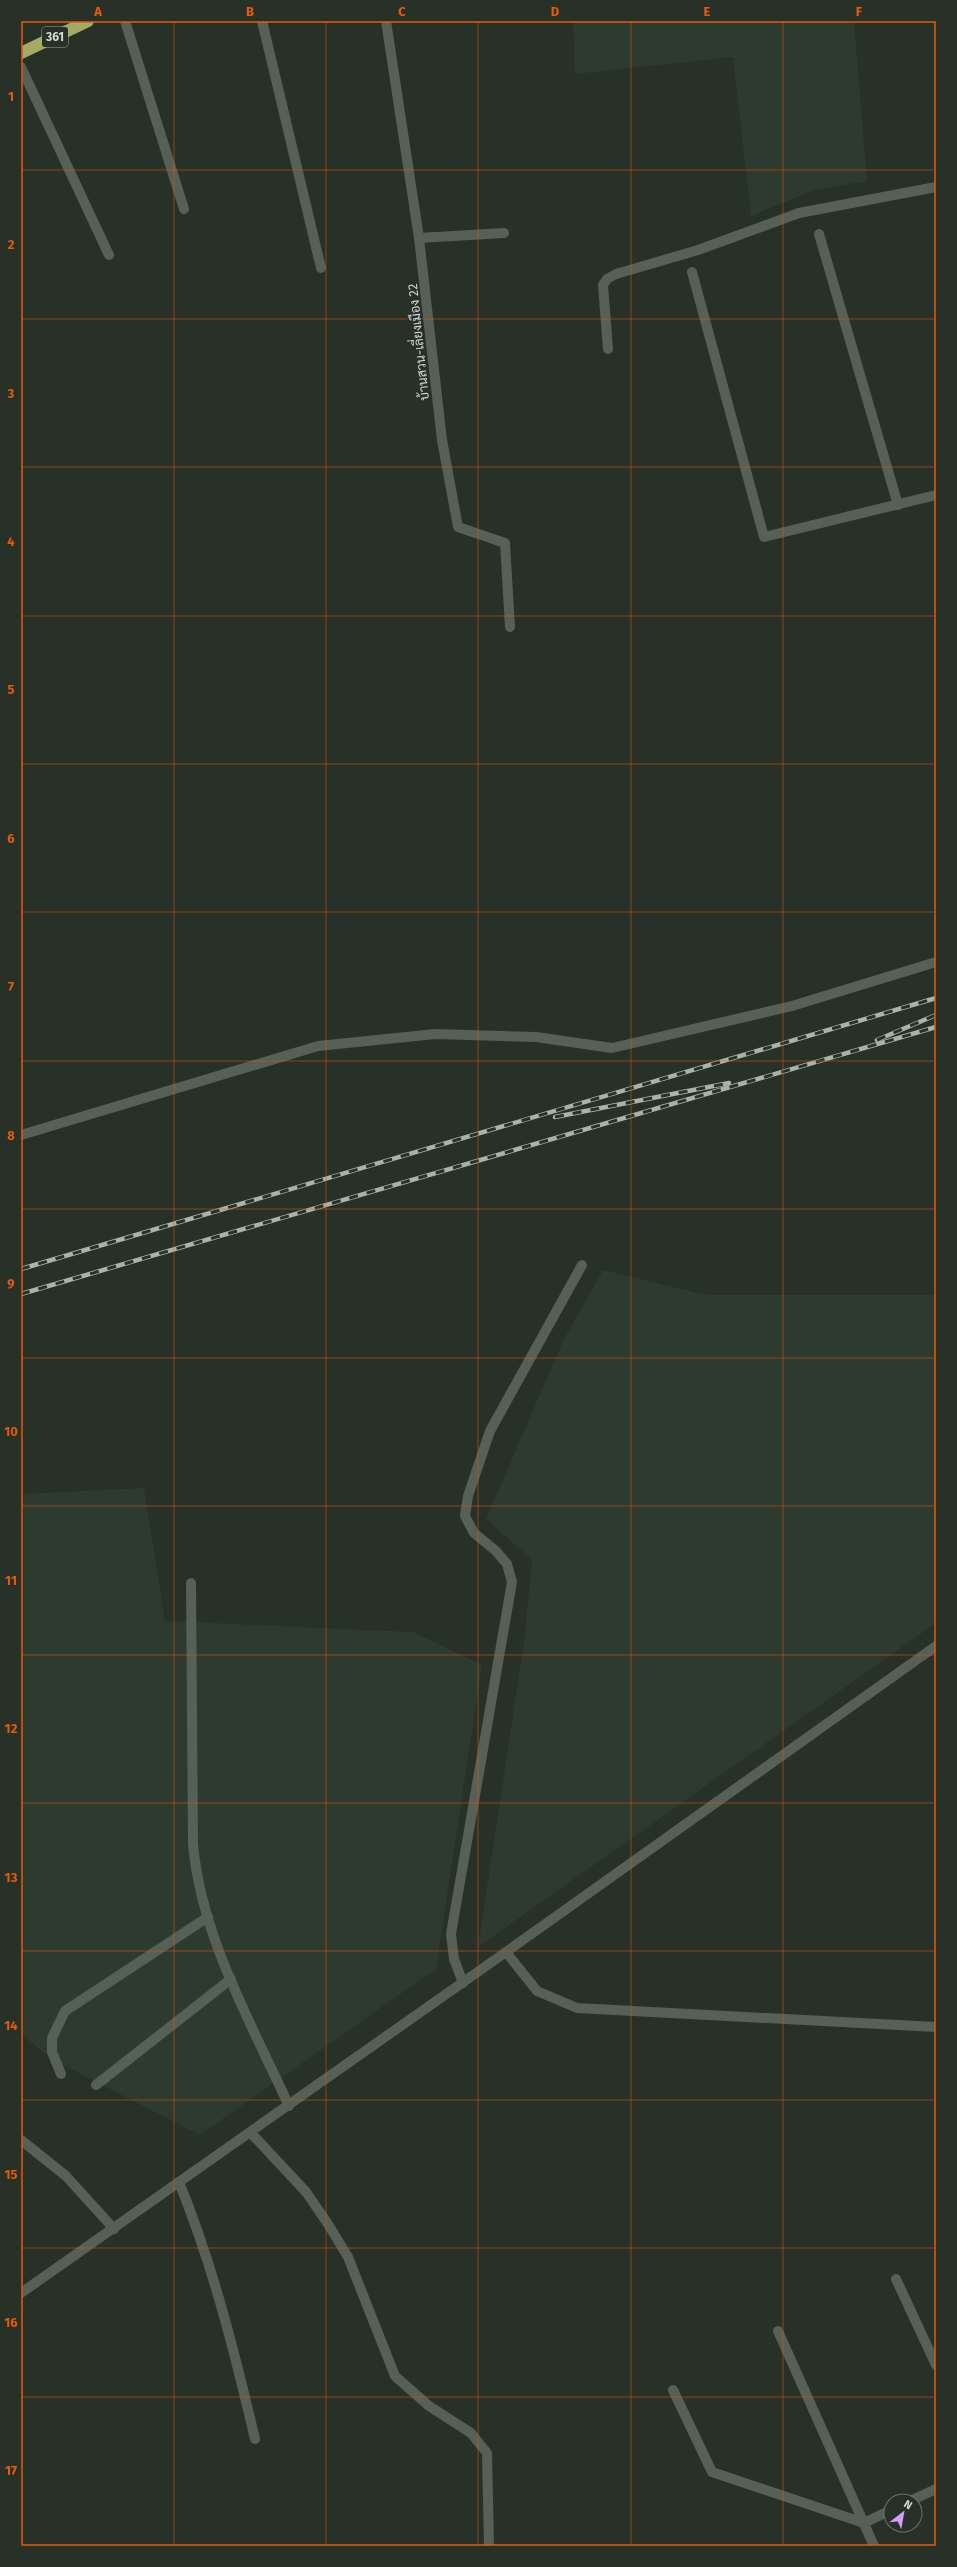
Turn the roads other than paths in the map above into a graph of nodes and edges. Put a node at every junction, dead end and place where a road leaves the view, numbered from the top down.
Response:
1 (88, 21) edge
2 (125, 21) edge
3 (262, 21) edge
4 (386, 21) edge
5 (21, 53) edge
6 (21, 67) edge
7 (936, 187) edge
8 (184, 209) dead end
9 (504, 233) dead end
10 (819, 234) dead end
11 (419, 238) junction
12 (109, 255) dead end
13 (321, 268) dead end
14 (692, 272) dead end
15 (608, 349) dead end
16 (936, 495) edge
17 (898, 505) junction
18 (510, 627) dead end
19 (936, 962) edge
20 (21, 1135) edge
21 (582, 1265) dead end
22 (191, 1583) dead end
23 (936, 1646) edge
24 (208, 1917) junction
25 (506, 1952) junction
26 (231, 1979) junction
27 (463, 1983) junction
28 (936, 2027) edge
29 (61, 2074) dead end
30 (96, 2085) dead end
31 (289, 2106) junction
32 (251, 2133) junction
33 (21, 2140) edge
34 (179, 2182) junction
35 (114, 2229) junction
36 (896, 2278) dead end
37 (21, 2293) edge
38 (778, 2331) dead end
39 (936, 2365) edge
40 (673, 2390) dead end
41 (255, 2439) dead end
42 (936, 2489) edge
43 (923, 2495) edge
44 (883, 2514) edge
45 (864, 2523) junction
46 (489, 2546) edge
47 (874, 2546) edge

1 - 5 highway, 361
2 - 8 street
3 - 13 street
4 - 11 street, บ้านสวน-เลี่ยงเมือง 22
6 - 12 street
7 - 15 street
9 - 11 street
10 - 17 street
11 - 18 street, บ้านสวน-เลี่ยงเมือง 22
14 - 17 street
16 - 17 street
19 - 20 street
21 - 27 street
22 - 24 street
23 - 25 street
24 - 26 street
24 - 29 street
25 - 27 street
25 - 28 street
26 - 30 street
26 - 31 street
27 - 31 street
31 - 32 street
32 - 34 street
32 - 46 street
33 - 35 street
34 - 35 street
34 - 41 street
35 - 37 street
36 - 39 street
38 - 45 street
40 - 45 street
42 - 43 street
44 - 45 street
45 - 47 street

